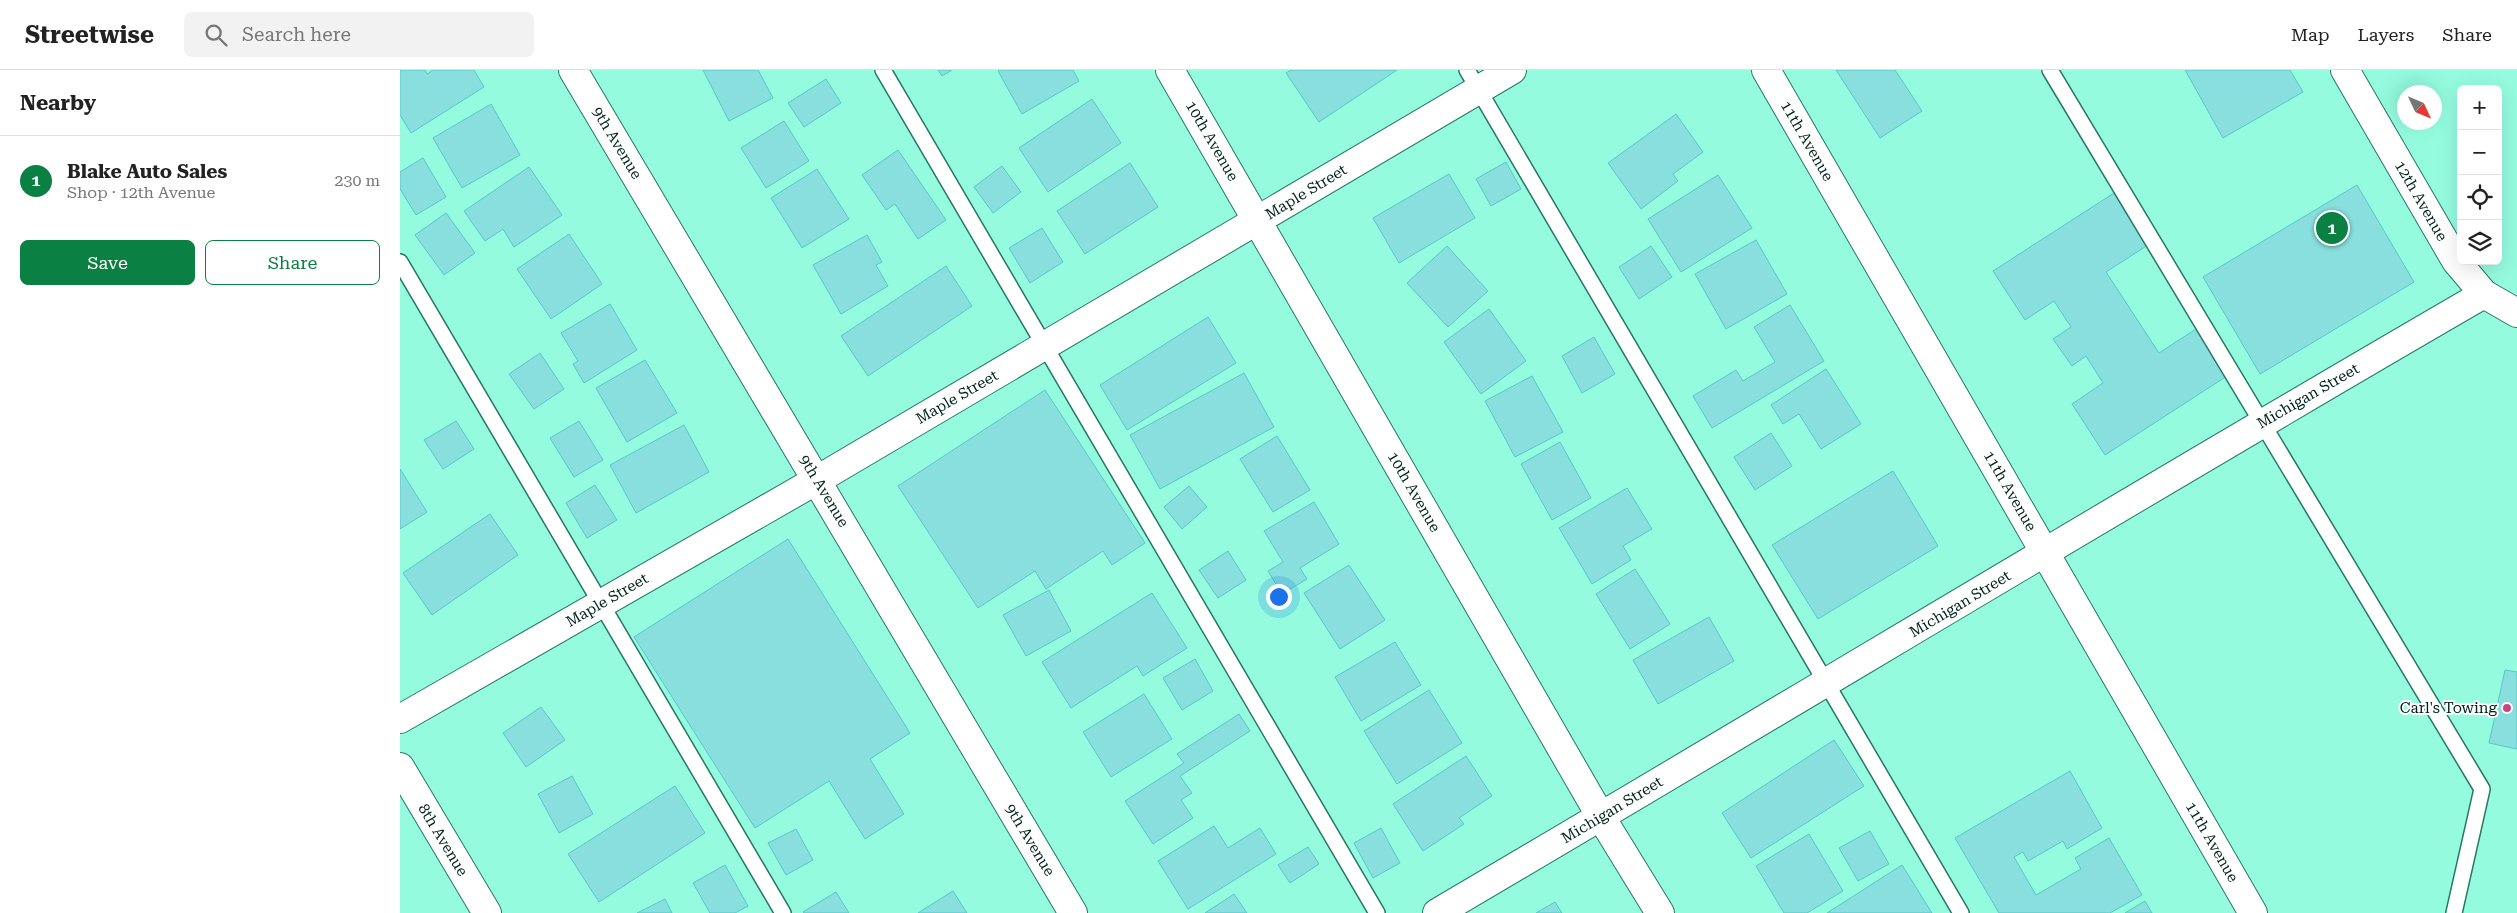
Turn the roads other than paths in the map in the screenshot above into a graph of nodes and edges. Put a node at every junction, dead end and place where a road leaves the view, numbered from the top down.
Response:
1 (573, 70) edge
2 (882, 70) edge
3 (1170, 70) edge
4 (1512, 70) edge
5 (1766, 70) edge
6 (2050, 70) edge
7 (2345, 70) edge
8 (1472, 80) edge
9 (1258, 220) junction
10 (400, 262) edge
11 (2484, 294) junction
12 (2517, 312) edge
13 (1044, 346) junction
14 (2263, 422) junction
15 (817, 480) junction
16 (2046, 553) junction
17 (601, 604) junction
18 (1826, 683) junction
19 (400, 718) edge
20 (400, 767) edge
21 (1601, 817) junction
22 (486, 913) edge
23 (783, 913) edge
24 (1073, 913) edge
25 (1377, 913) edge
26 (1437, 913) edge
27 (1660, 913) edge
28 (1961, 913) edge
29 (2253, 913) edge
30 (2454, 913) edge

1 - 15 street, 9th Avenue
2 - 13 lane
3 - 9 street, 10th Avenue
4 - 8 street, Maple Street
5 - 16 street, 11th Avenue
6 - 14 lane
7 - 11 street, 12th Avenue
8 - 9 street, Maple Street
8 - 18 lane
9 - 13 street, Maple Street
9 - 21 street, 10th Avenue
10 - 17 lane
11 - 12 street, 12th Avenue
11 - 14 street, Michigan Street
13 - 15 street, Maple Street
13 - 25 lane
14 - 16 street, Michigan Street
14 - 30 lane
15 - 17 street, Maple Street
15 - 24 street, 9th Avenue
16 - 18 street, Michigan Street
16 - 29 street, 11th Avenue
17 - 19 street, Maple Street
17 - 23 lane
18 - 21 street, Michigan Street
18 - 28 lane
20 - 22 street, 8th Avenue
21 - 26 street, Michigan Street
21 - 27 street, 10th Avenue

